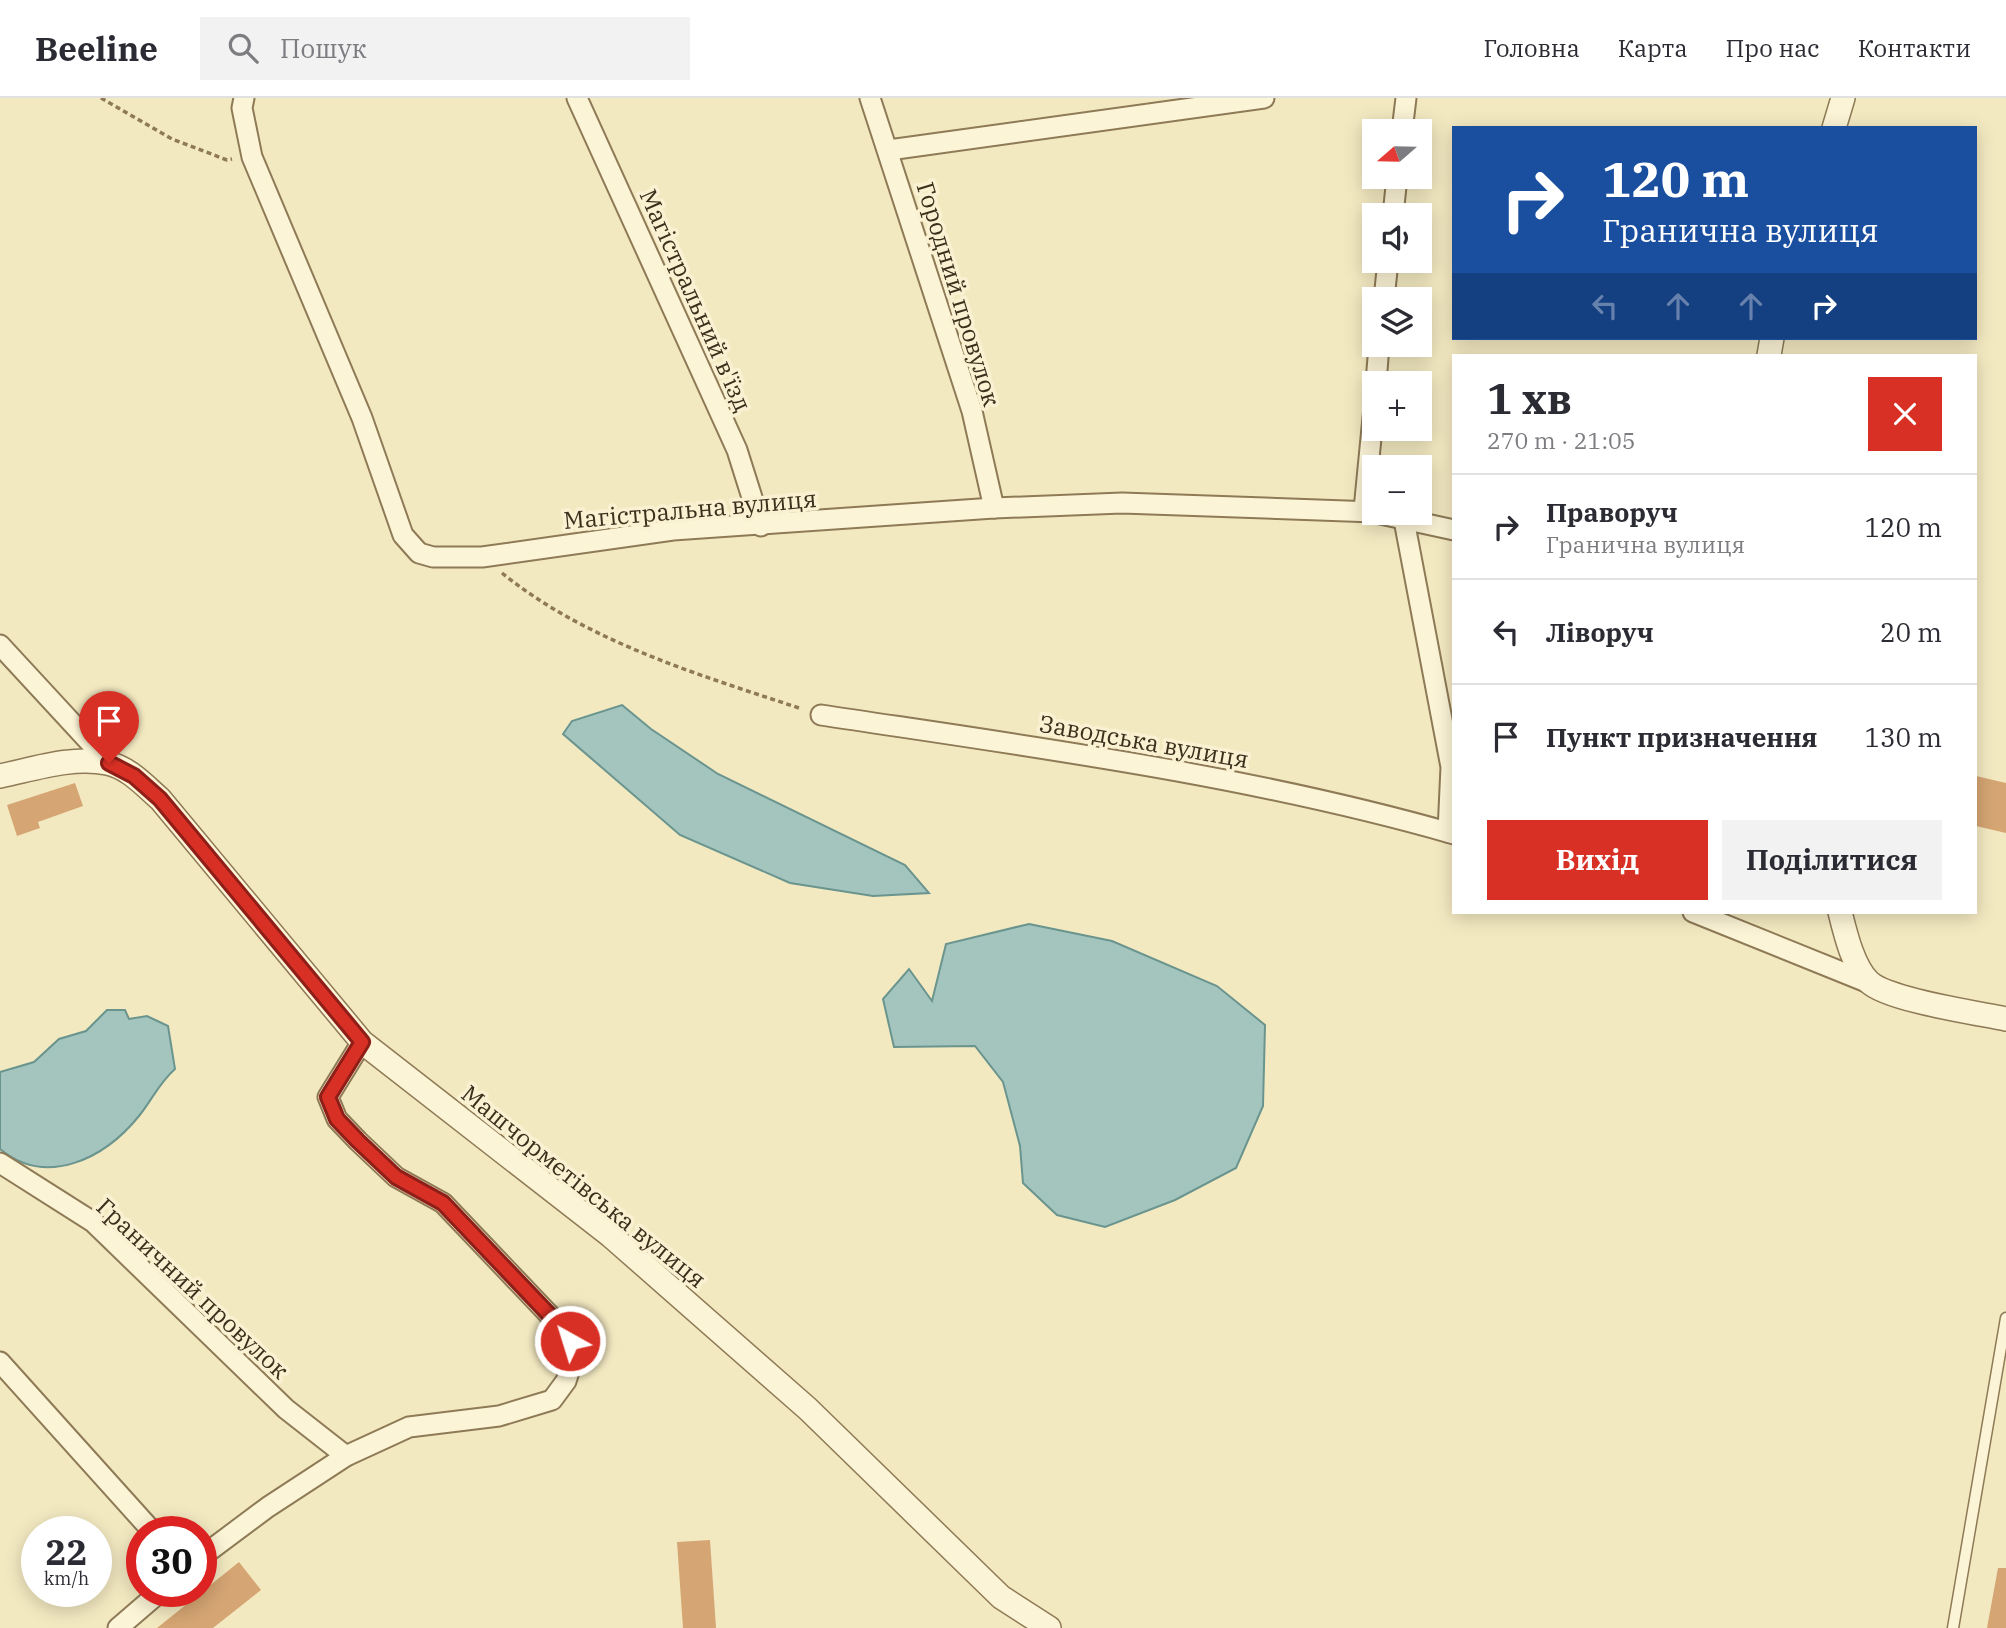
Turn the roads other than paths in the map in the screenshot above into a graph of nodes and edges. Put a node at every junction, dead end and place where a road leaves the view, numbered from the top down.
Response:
1 (577, 98) edge
2 (870, 98) edge
3 (1264, 98) edge
4 (1406, 98) edge
5 (1843, 98) edge
6 (243, 103) edge
7 (1403, 119) edge
8 (1835, 126) edge
9 (889, 150) junction
10 (994, 508) junction
11 (1362, 512) edge
12 (1405, 525) edge
13 (1429, 525) edge
14 (761, 526) junction
15 (1452, 530) edge
16 (0, 645) edge
17 (821, 715) road end
18 (109, 763) junction
19 (0, 776) edge
20 (1451, 833) edge
21 (1698, 914) edge
22 (1840, 914) edge
23 (1869, 983) junction
24 (2006, 1019) edge
25 (362, 1042) junction
26 (0, 1163) edge
27 (2006, 1318) edge
28 (0, 1363) edge
29 (346, 1457) junction
30 (138, 1516) edge
31 (217, 1545) edge
32 (142, 1607) edge
33 (118, 1628) edge
34 (1049, 1628) edge
35 (1953, 1628) edge

1 - 14 street, Магістральний в'їзд
2 - 9 street, Городний провулок
3 - 9 street
4 - 7 street
5 - 8 street
6 - 14 street, Магістральна вулиця
9 - 10 street, Городний провулок
10 - 11 street, Магістральна вулиця
10 - 14 street, Магістральна вулиця
12 - 20 street
13 - 15 street, Магістральна вулиця
16 - 18 street
17 - 20 street, Заводська вулиця
18 - 19 street
18 - 25 street, Машчорметівська вулиця
21 - 23 street
22 - 23 street
23 - 24 street
25 - 29 street
25 - 34 street, Машчорметівська вулиця
26 - 29 street, Граничний провулок
27 - 35 lane
28 - 30 street
29 - 31 street
32 - 33 street

